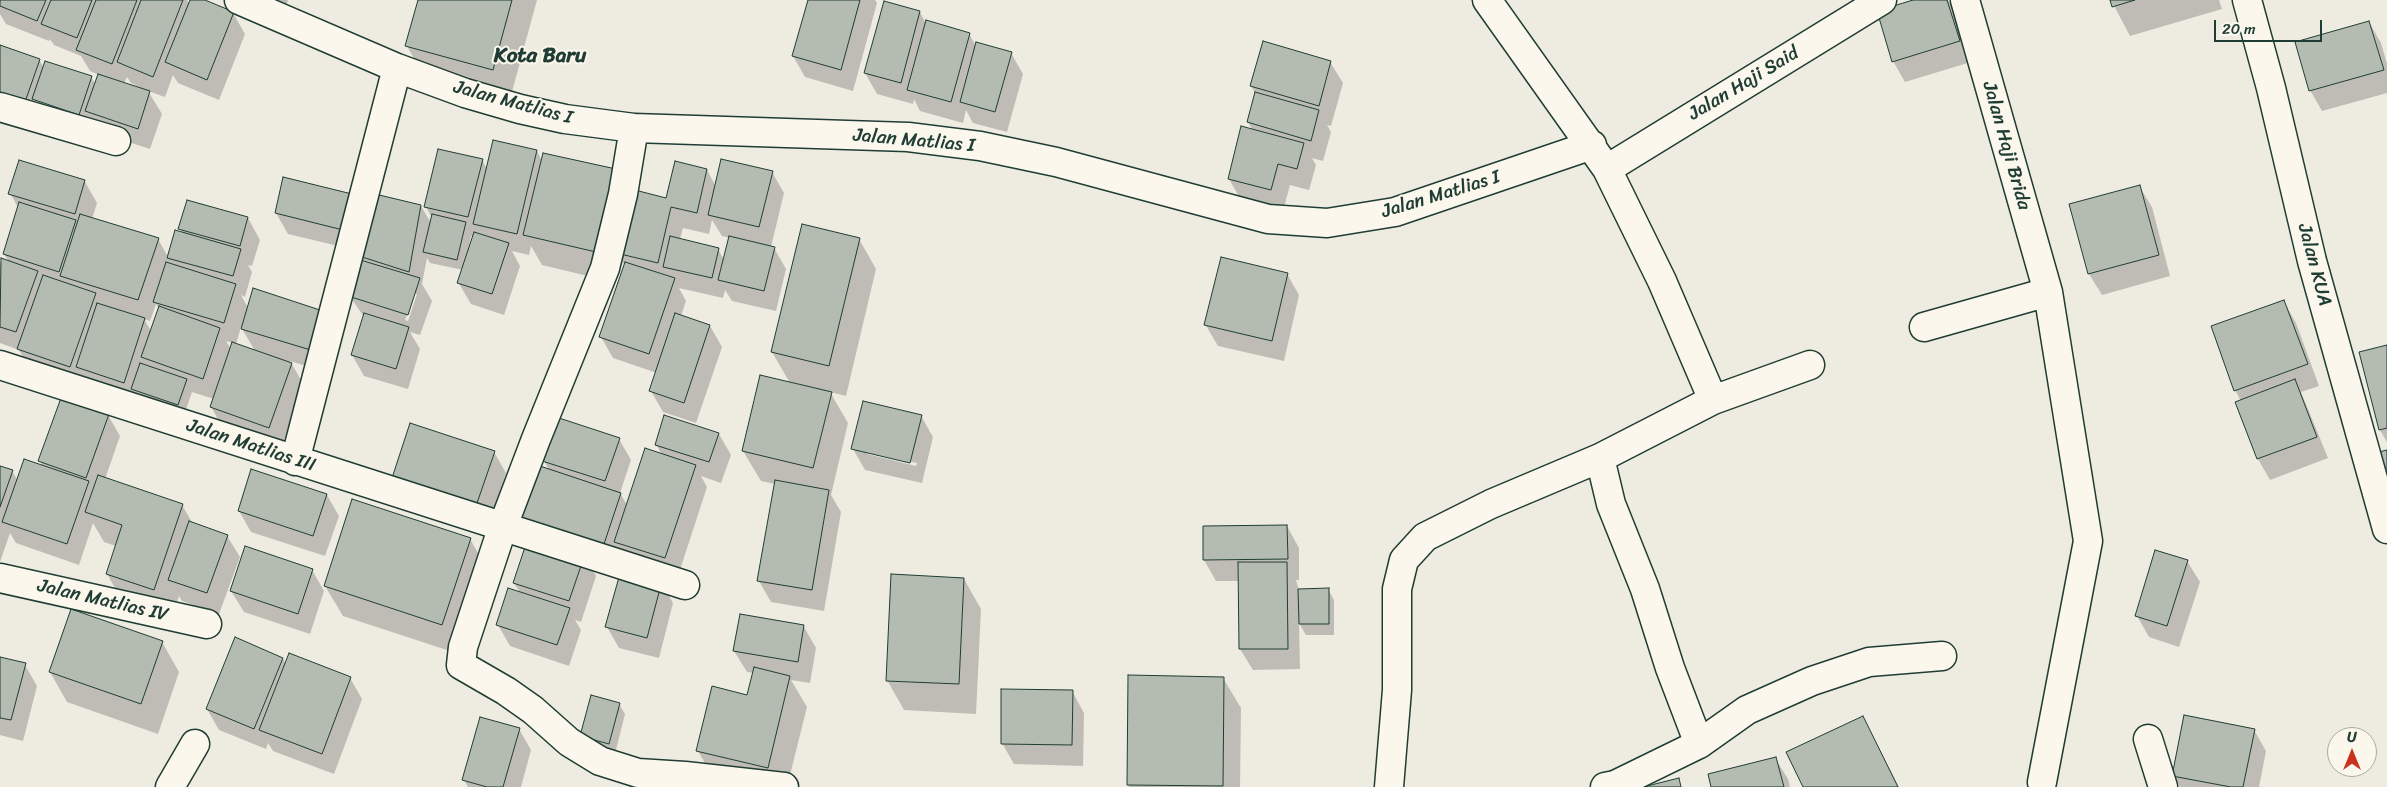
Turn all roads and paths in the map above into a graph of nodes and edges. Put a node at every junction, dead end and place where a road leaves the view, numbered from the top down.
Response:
1 (239, 0) edge
2 (1487, 0) edge
3 (1882, 0) edge
4 (1964, 0) edge
5 (2247, 0) edge
6 (397, 68) junction
7 (0, 106) edge
8 (634, 128) junction
9 (116, 141) dead end
10 (1592, 146) junction
11 (1607, 169) junction
12 (2048, 292) junction
13 (1924, 327) dead end
14 (0, 365) edge
15 (1810, 365) dead end
16 (1713, 400) junction
17 (1600, 458) junction
18 (295, 460) junction
19 (503, 526) junction
20 (2387, 529) edge
21 (0, 578) edge
22 (686, 585) dead end
23 (207, 624) dead end
24 (1942, 656) dead end
25 (2148, 739) dead end
26 (196, 744) dead end
27 (1699, 744) junction
28 (2042, 782) dead end
29 (170, 787) edge
30 (784, 787) edge
31 (1389, 787) edge
32 (1605, 787) edge
33 (2162, 787) edge

1 - 6 street, Jalan Matlias I
2 - 10 street
3 - 11 street, Jalan Haji Said
4 - 12 street, Jalan Haji Brida
5 - 20 street, Jalan KUA
6 - 8 street, Jalan Matlias I
6 - 18 street
7 - 9 street
8 - 10 street, Jalan Matlias I
8 - 19 street
10 - 11 street
11 - 16 street
12 - 13 street
12 - 28 street, Jalan Haji Brida
14 - 18 street, Jalan Matlias III
15 - 16 street
16 - 17 street
17 - 27 street
17 - 31 street
18 - 19 street, Jalan Matlias III
19 - 22 street, Jalan Matlias III
19 - 30 street
21 - 23 street, Jalan Matlias IV
24 - 27 street
25 - 33 street
26 - 29 street
27 - 32 street

